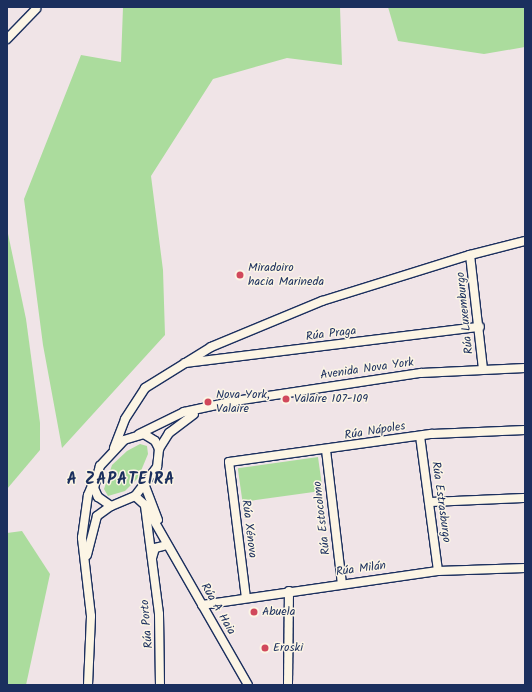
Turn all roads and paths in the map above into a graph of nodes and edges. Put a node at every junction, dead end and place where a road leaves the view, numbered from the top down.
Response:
1 (36, 9) dead end
2 (7, 39) edge
3 (525, 242) edge
4 (470, 255) junction
5 (480, 327) junction
6 (185, 363) junction
7 (525, 368) edge
8 (483, 369) junction
9 (213, 406) junction
10 (126, 419) junction
11 (525, 430) edge
12 (135, 435) junction
13 (420, 436) junction
14 (114, 448) junction
15 (159, 449) junction
16 (326, 450) junction
17 (229, 462) joint
18 (94, 480) junction
19 (145, 486) junction
20 (135, 496) junction
21 (525, 498) edge
22 (429, 502) junction
23 (111, 506) junction
24 (145, 506) junction
25 (157, 523) junction
26 (167, 545) junction
27 (151, 561) junction
28 (86, 566) junction
29 (525, 568) edge
30 (438, 570) junction
31 (342, 584) junction
32 (289, 591) junction
33 (246, 598) junction
34 (202, 605) junction
35 (88, 685) edge
36 (160, 685) edge
37 (248, 685) edge
38 (288, 685) edge

1 - 2 street
3 - 4 street
4 - 5 street, Rúa Luxemburgo
4 - 6 street
5 - 6 street, Rúa Praga
5 - 8 street, Rúa Luxemburgo
6 - 10 street
7 - 8 street, Avenida Nova York
8 - 9 street, Avenida Nova York
9 - 12 street, Avenida Nova York
9 - 15 street, Avenida Nova York
10 - 12 street
10 - 14 street
11 - 13 street, Rúa Nápoles
12 - 14 street
12 - 15 street
13 - 16 street, Rúa Nápoles
13 - 22 street, Rúa Estrasburgo
14 - 18 street
15 - 19 street
16 - 17 street, Rúa Nápoles
16 - 31 street, Rúa Estocolmo
17 - 33 street, Rúa Xénova
18 - 23 street
18 - 28 street
19 - 20 street
19 - 25 street, Rúa A Haia
20 - 23 street
20 - 24 street, Rúa A Haia
21 - 22 street
22 - 30 street, Rúa Estrasburgo
23 - 28 street
24 - 25 street, Rúa A Haia
24 - 27 street, Rúa Porto
25 - 26 street, Rúa A Haia
25 - 27 street, Rúa Porto
26 - 27 street
26 - 34 street, Rúa A Haia
27 - 36 street, Rúa Porto
28 - 35 street
29 - 30 street, Rúa Milán
30 - 31 street, Rúa Milán
31 - 32 street, Rúa Milán
32 - 33 street, Rúa Milán
32 - 38 street
33 - 34 street, Rúa Milán
34 - 37 street, Rúa A Haia

